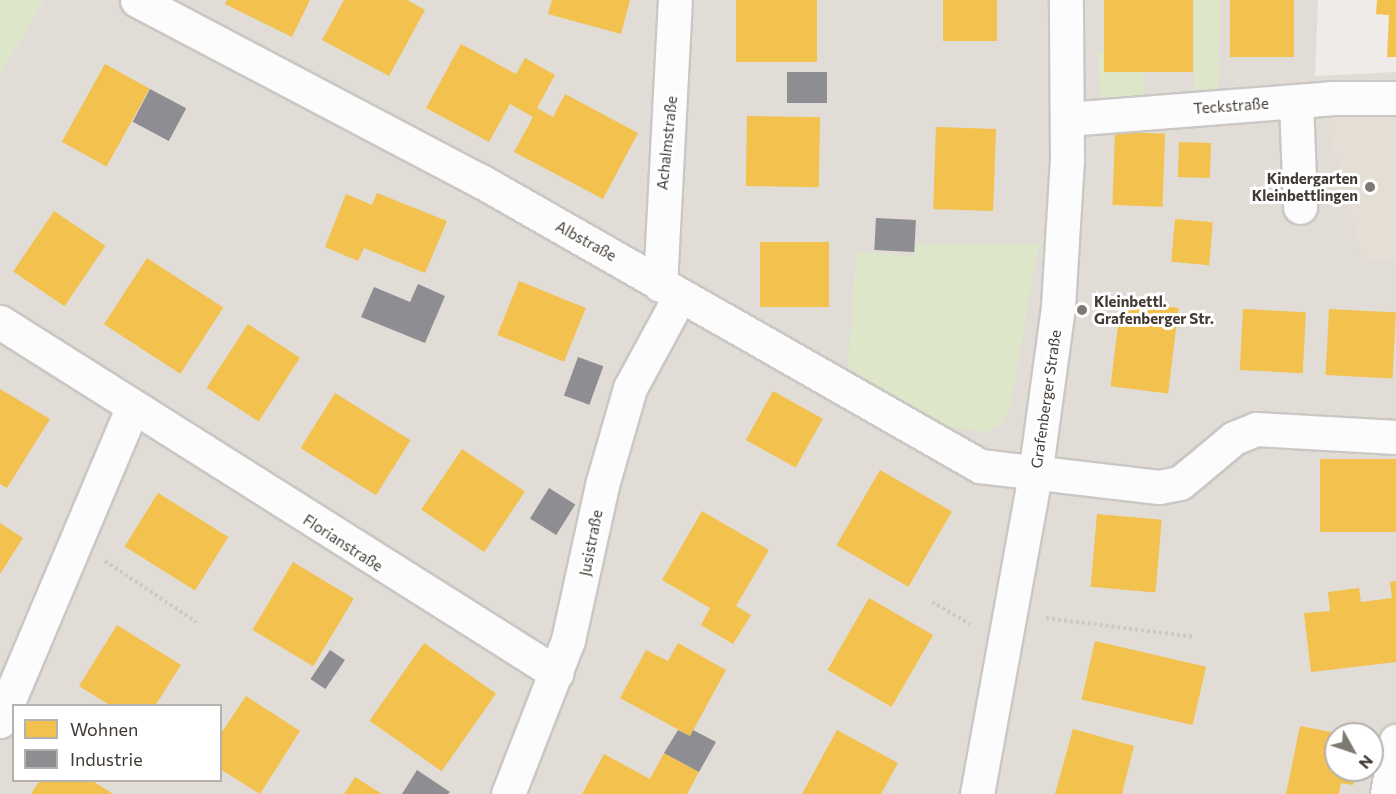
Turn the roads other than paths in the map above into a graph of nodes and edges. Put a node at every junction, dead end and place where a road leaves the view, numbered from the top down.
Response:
1 (137, 0) edge
2 (675, 0) edge
3 (1066, 0) edge
4 (1396, 98) edge
5 (1296, 101) junction
6 (1067, 119) junction
7 (1300, 207) dead end
8 (670, 291) junction
9 (0, 322) edge
10 (132, 410) junction
11 (1396, 437) edge
12 (1035, 476) junction
13 (556, 673) junction
14 (0, 721) edge
15 (1396, 741) edge
16 (508, 794) edge
17 (977, 794) edge
18 (1387, 794) edge

1 - 8 street, Albstraße
2 - 8 street, Achalmstraße
3 - 6 street, Grafenberger Straße
4 - 5 street, Teckstraße
5 - 6 street, Teckstraße
5 - 7 street
6 - 12 street, Grafenberger Straße
8 - 12 street, Albstraße
8 - 13 street, Jusistraße
9 - 10 street, Florianstraße
10 - 13 street, Florianstraße
10 - 14 street
11 - 12 street, Albstraße
12 - 17 street, Grafenberger Straße
13 - 16 street, Jusistraße
15 - 18 street

